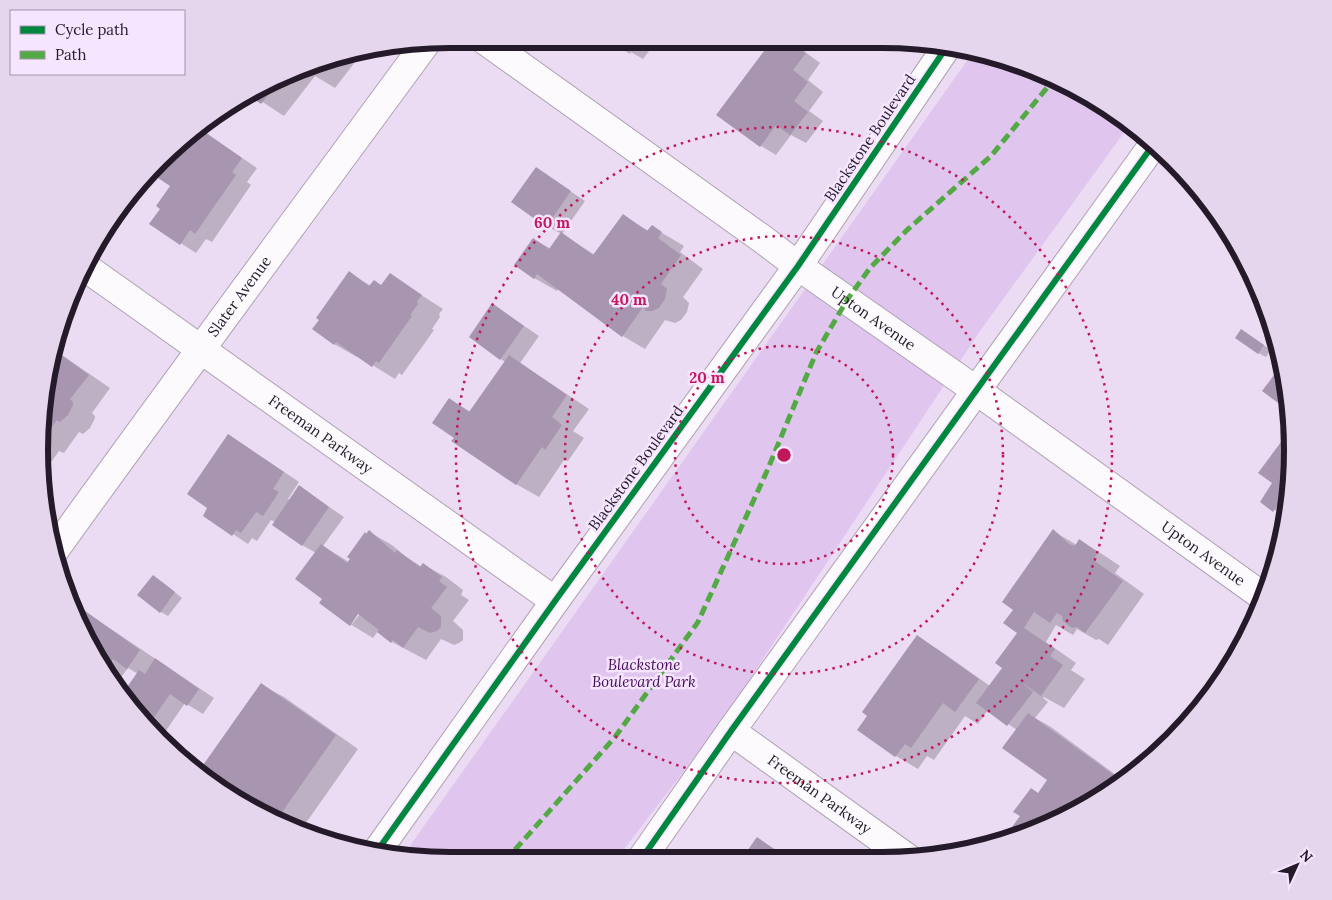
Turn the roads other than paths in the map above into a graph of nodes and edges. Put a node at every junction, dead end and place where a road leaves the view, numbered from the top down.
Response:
1 (422, 48) edge
2 (496, 48) edge
3 (943, 52) edge
4 (1150, 150) edge
5 (798, 266) junction
6 (90, 270) edge
7 (201, 348) junction
8 (977, 391) junction
9 (59, 544) edge
10 (1258, 593) edge
11 (555, 600) junction
12 (731, 731) junction
13 (380, 846) edge
14 (646, 852) edge
15 (899, 852) edge

1 - 7 street, Slater Avenue
2 - 5 street, Upton Avenue
3 - 5 street, Blackstone Boulevard
4 - 8 street
5 - 8 street, Upton Avenue
5 - 11 street, Blackstone Boulevard
6 - 7 street, Freeman Parkway
7 - 9 street, Slater Avenue
7 - 11 street, Freeman Parkway
8 - 10 street, Upton Avenue
8 - 12 street
11 - 13 street, Blackstone Boulevard
12 - 14 street
12 - 15 street, Freeman Parkway

